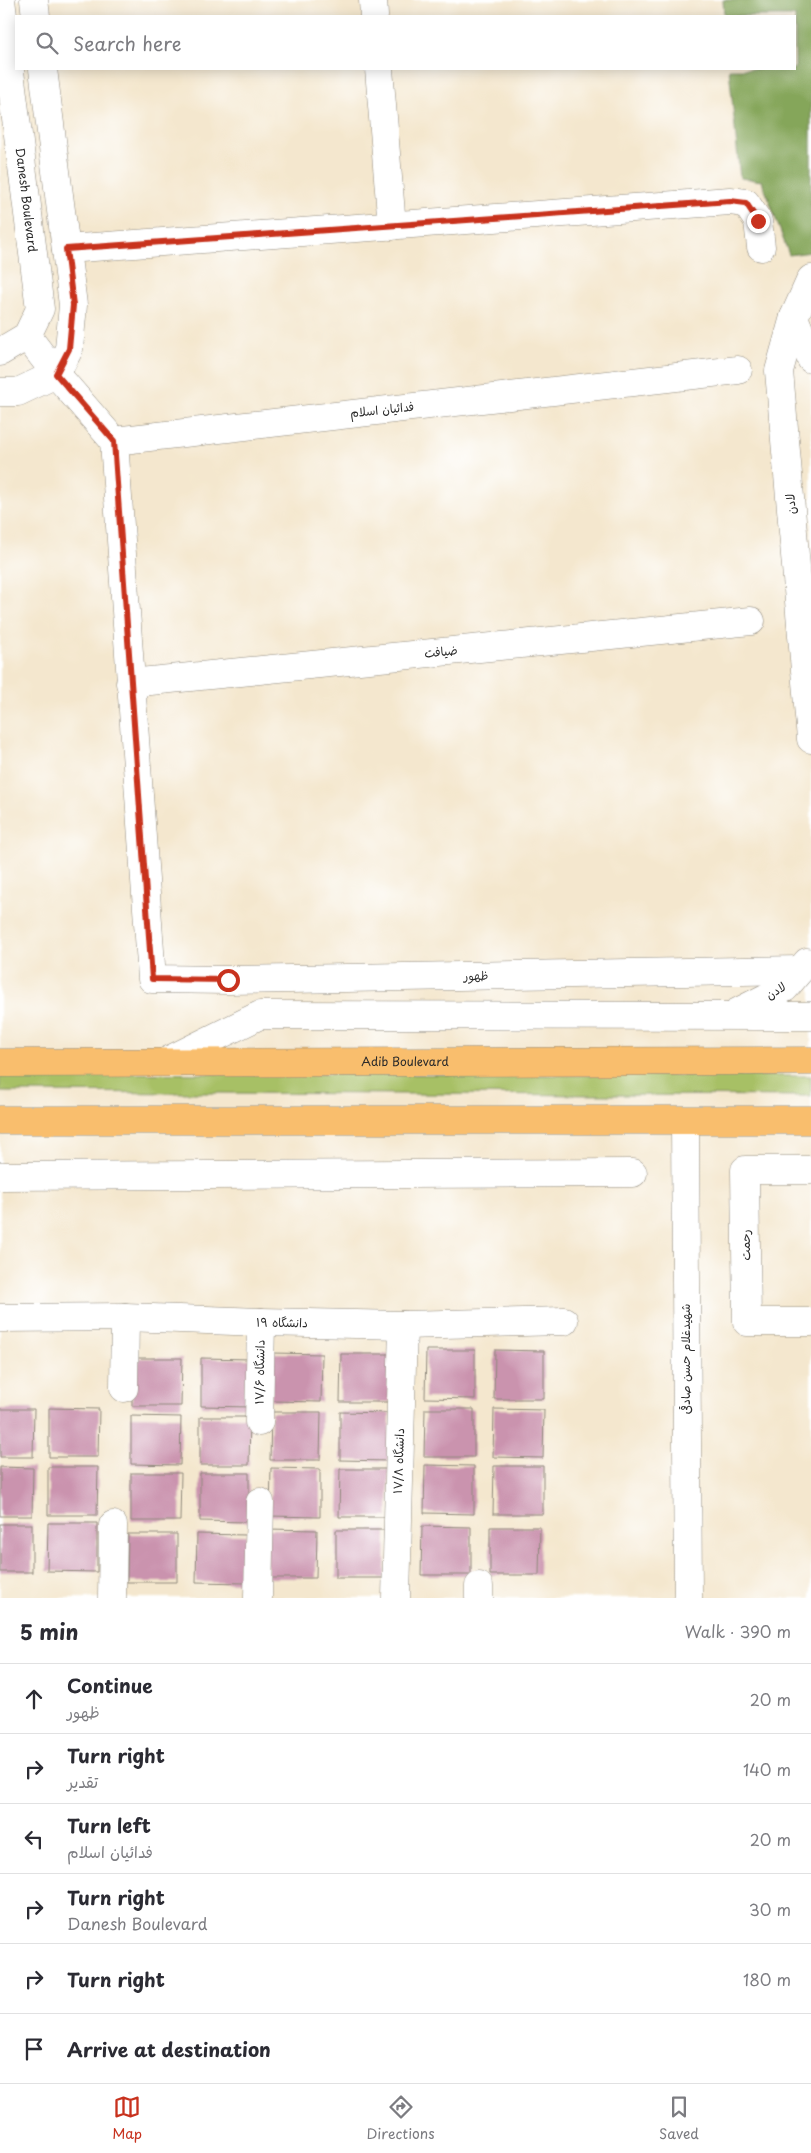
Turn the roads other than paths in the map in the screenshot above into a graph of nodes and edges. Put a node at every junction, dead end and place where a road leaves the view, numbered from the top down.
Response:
1 (1, 0) edge
2 (34, 0) edge
3 (373, 0) edge
4 (36, 15) edge
5 (374, 15) edge
6 (43, 70) edge
7 (379, 70) edge
8 (392, 226) junction
9 (761, 247) dead end
10 (66, 249) junction
11 (811, 278) edge
12 (794, 317) junction
13 (27, 336) junction
14 (0, 352) edge
15 (811, 360) edge
16 (738, 370) dead end
17 (56, 374) junction
18 (0, 392) edge
19 (114, 441) junction
20 (751, 621) dead end
21 (130, 684) junction
22 (811, 739) edge
23 (806, 962) edge
24 (731, 1016) junction
25 (811, 1016) edge
26 (811, 1061) edge
27 (165, 1062) junction
28 (0, 1063) edge
29 (0, 1120) edge
30 (811, 1120) edge
31 (685, 1121) junction
32 (811, 1170) edge
33 (633, 1173) dead end
34 (0, 1176) edge
35 (125, 1317) junction
36 (0, 1318) edge
37 (564, 1321) dead end
38 (261, 1322) junction
39 (811, 1322) edge
40 (403, 1324) junction
41 (124, 1388) dead end
42 (259, 1422) dead end
43 (260, 1502) dead end
44 (113, 1525) dead end
45 (112, 1598) edge
46 (258, 1598) edge
47 (396, 1598) edge
48 (688, 1598) edge

1 - 13 street, Danesh Boulevard
2 - 4 street
3 - 5 street
6 - 10 street
7 - 8 street
8 - 9 street
8 - 10 street
10 - 17 street
11 - 12 street, لادن
12 - 15 street
12 - 22 street, لادن
13 - 14 street
13 - 17 street
16 - 19 street, فدائیان اسلام
17 - 18 street
17 - 19 street
19 - 21 street
20 - 21 street, ضیافت
21 - 23 street, ظهور
23 - 24 street, لادن
24 - 25 street
24 - 27 street
26 - 27 main road, Adib Boulevard
27 - 28 main road, Adib Boulevard
29 - 31 main road
30 - 31 main road
31 - 48 street, شهیدغلام حسن صادقی
32 - 39 street, رحمت
33 - 34 street
35 - 36 street, دانشگاه ۱۹
35 - 38 street, دانشگاه ۱۹
35 - 41 street
37 - 40 street, دانشگاه ۱۹
38 - 40 street, دانشگاه ۱۹
38 - 42 street, دانشگاه ۱۷/۶
40 - 47 street, دانشگاه ۱۷/۸
43 - 46 street
44 - 45 street

